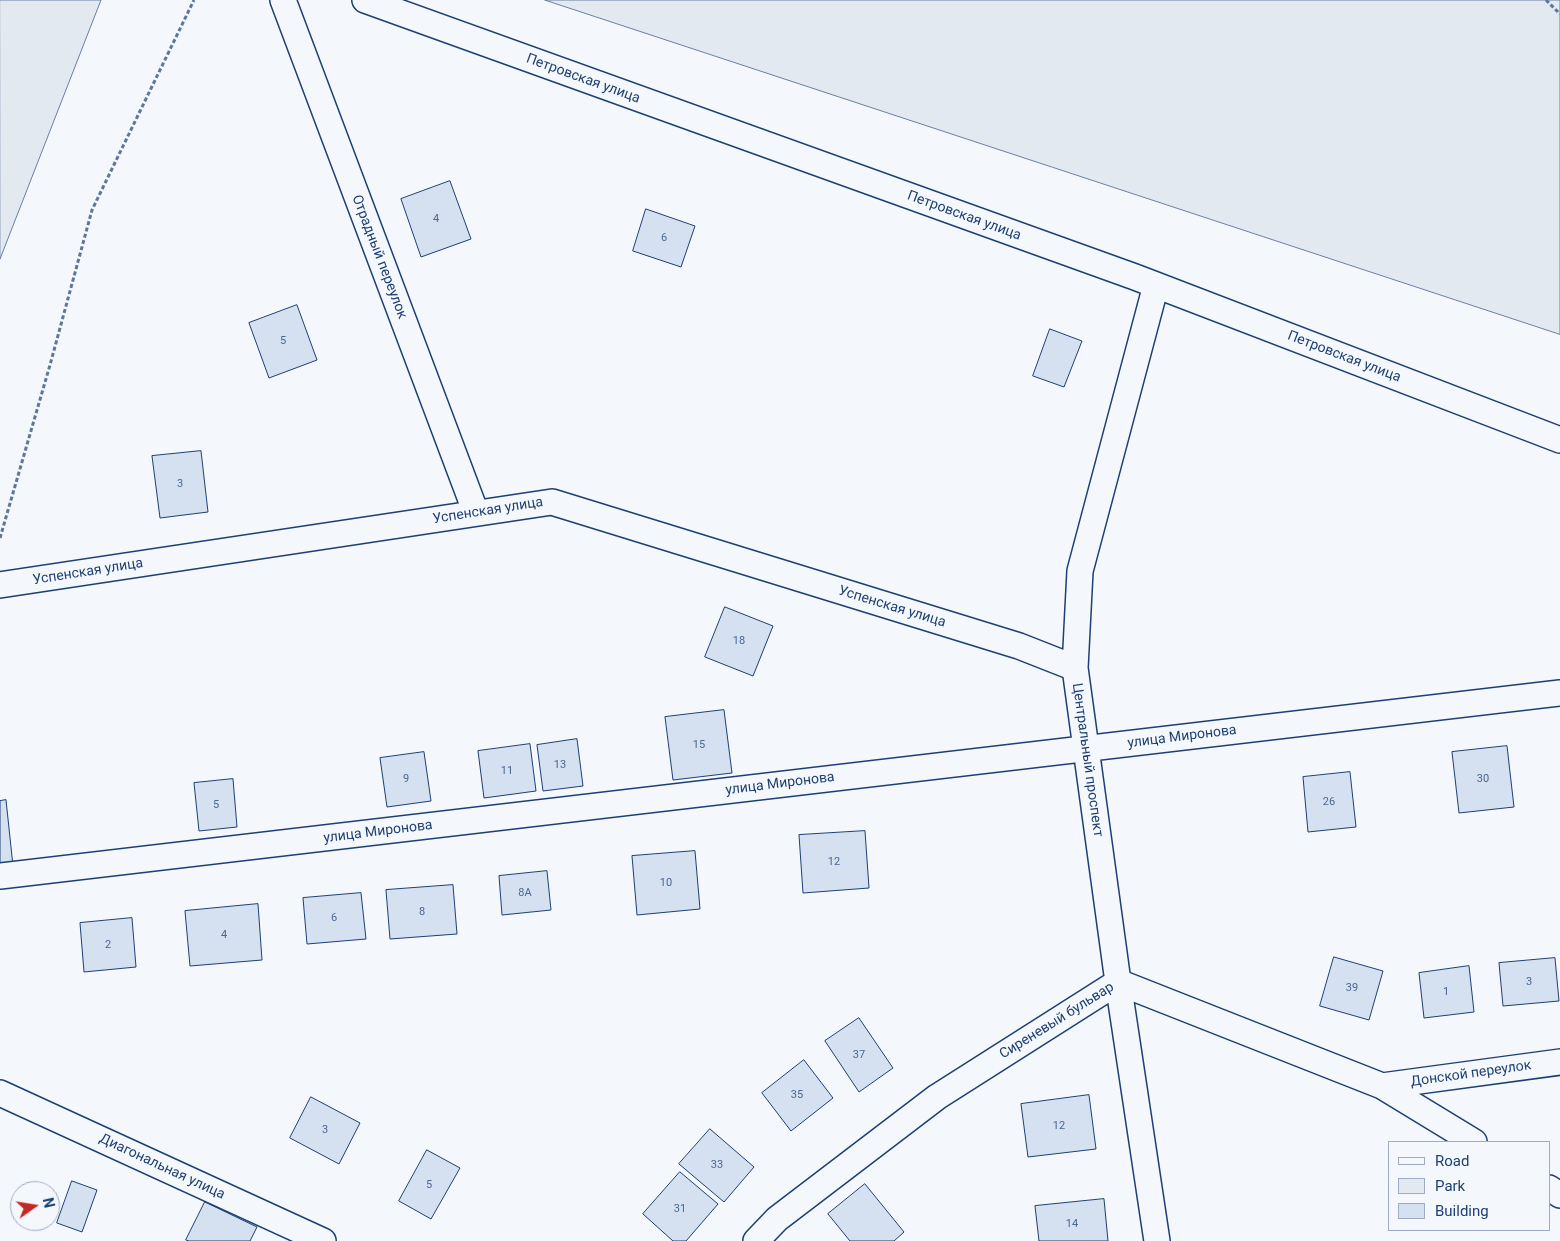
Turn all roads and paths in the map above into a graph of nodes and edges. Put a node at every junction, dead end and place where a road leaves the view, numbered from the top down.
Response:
1 (194, 0) edge
2 (283, 0) edge
3 (365, 0) edge
4 (1546, 0) edge
5 (1560, 14) edge
6 (1156, 285) junction
7 (1560, 440) edge
8 (476, 513) junction
9 (0, 538) edge
10 (0, 585) edge
11 (1075, 668) junction
12 (1560, 693) edge
13 (1086, 748) junction
14 (0, 876) edge
15 (1118, 982) junction
16 (1560, 1062) edge
17 (1382, 1086) junction
18 (0, 1094) edge
19 (1472, 1141) edge
20 (323, 1241) edge
21 (756, 1241) edge
22 (1157, 1241) edge

1 - 9 path
2 - 8 street, Отрадный переулок
3 - 6 street, Петровская улица
4 - 5 path
6 - 7 street, Петровская улица
6 - 11 street, Центральный проспект
8 - 10 street, Успенская улица
8 - 11 street, Успенская улица
11 - 13 street, Центральный проспект
12 - 13 street, улица Миронова
13 - 14 street, улица Миронова
13 - 15 street, Центральный проспект
15 - 17 street, Сиреневый бульвар
15 - 21 street, Сиреневый бульвар
15 - 22 street, Центральный проспект
16 - 17 street, Донской переулок
17 - 19 street, Сиреневый бульвар
18 - 20 street, Диагональная улица

